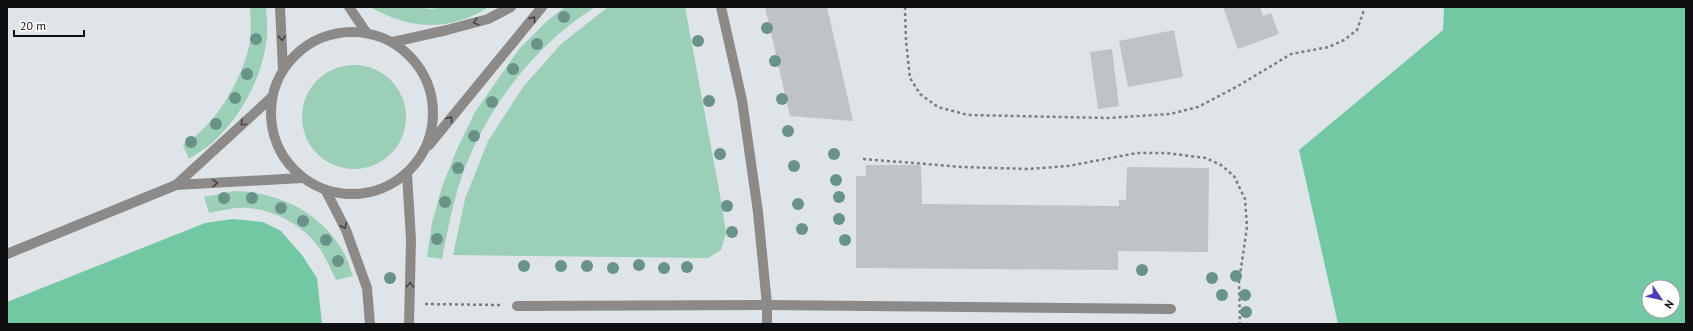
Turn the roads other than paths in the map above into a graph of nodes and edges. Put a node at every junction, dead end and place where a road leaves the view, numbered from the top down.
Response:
1 (280, 7) edge
2 (349, 7) edge
3 (511, 7) edge
4 (542, 7) edge
5 (721, 7) edge
6 (366, 32) junction
7 (393, 42) junction
8 (283, 70) junction
9 (272, 97) junction
10 (425, 150) junction
11 (407, 174) junction
12 (302, 178) junction
13 (176, 185) junction
14 (326, 191) junction
15 (7, 254) edge
16 (767, 305) junction
17 (517, 306) road end
18 (1171, 309) dead end
19 (370, 324) edge
20 (409, 324) edge
21 (767, 324) edge

1 -> 8 street
2 - 6 street
3 -> 7 street
10 -> 4 street
5 - 16 street
6 - 7 street
6 - 8 street
7 - 10 street
8 - 9 street
9 - 12 street
9 -> 13 street
10 - 11 street
11 - 14 street
20 -> 11 street
13 -> 12 street
12 - 14 street
13 - 15 street
14 -> 19 street
16 - 17 street
16 - 18 street
16 - 21 street

